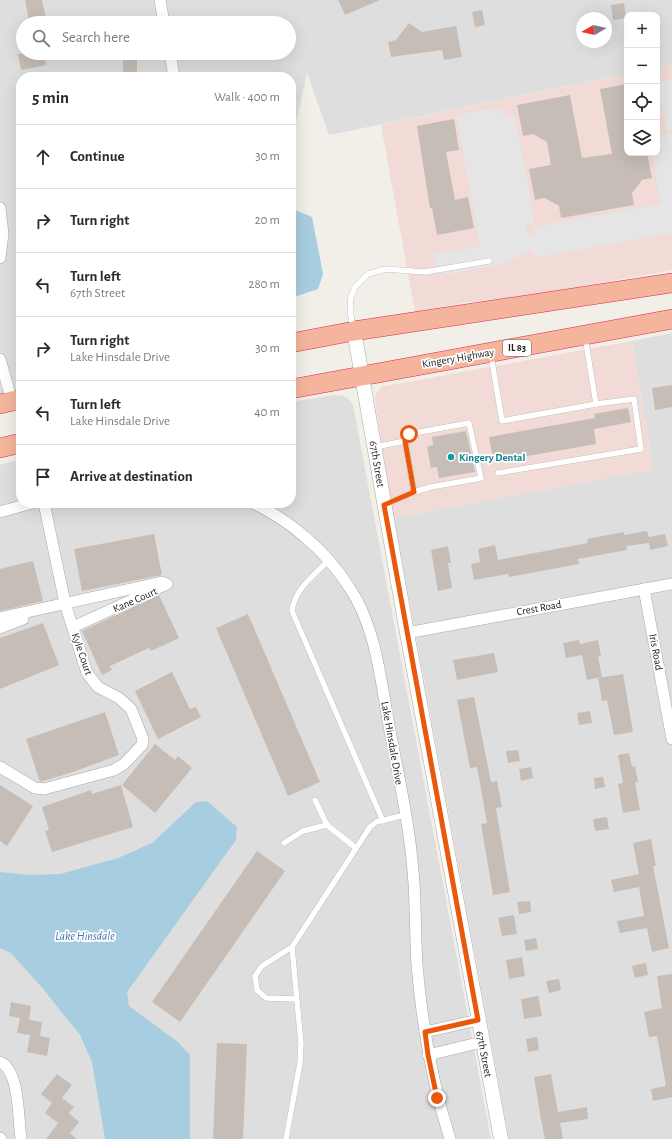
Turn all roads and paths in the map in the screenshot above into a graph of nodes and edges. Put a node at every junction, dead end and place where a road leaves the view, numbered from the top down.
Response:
1 (160, 0) edge
2 (163, 16) edge
3 (171, 60) edge
4 (173, 72) edge
5 (0, 208) edge
6 (0, 258) edge
7 (490, 261) dead end
8 (672, 283) edge
9 (672, 320) edge
10 (354, 331) junction
11 (584, 335) junction
12 (296, 342) edge
13 (490, 352) junction
14 (0, 359) edge
15 (361, 376) junction
16 (296, 388) edge
17 (11, 401) edge
18 (596, 404) junction
19 (405, 441) junction
20 (16, 444) edge
21 (374, 447) junction
22 (0, 448) edge
23 (498, 473) dead end
24 (414, 492) junction
25 (384, 505) junction
26 (16, 508) edge
27 (45, 508) edge
28 (262, 508) edge
29 (0, 512) edge
30 (328, 561) junction
31 (672, 584) edge
32 (644, 589) junction
33 (65, 603) junction
34 (0, 618) edge
35 (73, 627) junction
36 (0, 628) edge
37 (407, 633) junction
38 (672, 739) edge
39 (0, 767) edge
40 (315, 800) dead end
41 (405, 815) junction
42 (383, 821) junction
43 (327, 825) junction
44 (284, 843) dead end
45 (356, 848) junction
46 (292, 947) junction
47 (296, 999) junction
48 (478, 1020) junction
49 (425, 1032) junction
50 (482, 1042) junction
51 (428, 1055) junction
52 (0, 1062) edge
53 (21, 1139) edge
54 (286, 1139) edge
55 (450, 1139) edge
56 (501, 1139) edge

1 - 2 street
3 - 4 street
5 - 6 street
7 - 10 lane
8 - 10 highway
9 - 11 highway, Kingery Highway / IL 83
10 - 12 highway
10 - 15 street, 67th Street
11 - 13 highway, Kingery Highway / IL 83
11 - 18 lane
13 - 15 highway, Kingery Highway / IL 83
13 - 18 lane
14 - 17 street
15 - 16 highway, Kingery Highway / IL 83
15 - 21 street, 67th Street
18 - 23 lane
19 - 21 lane
19 - 24 lane
19 - 24 lane
20 - 22 highway
21 - 25 street, 67th Street
24 - 25 lane
25 - 37 street, 67th Street
26 - 29 street
27 - 33 street, Kyle Court
28 - 30 street, Lake Hinsdale Drive
30 - 41 street, Lake Hinsdale Drive
30 - 42 lane
31 - 32 street, Crest Road
32 - 37 street, Crest Road
32 - 38 street, Iris Road
33 - 34 street, Kane Court
33 - 35 street, Kyle Court
33 - 35 street, Kane Court
33 - 36 street, Kane Court
35 - 39 street, Kyle Court
37 - 48 street, 67th Street
40 - 43 lane
41 - 42 lane
41 - 49 street, Lake Hinsdale Drive
42 - 45 lane
43 - 44 lane
43 - 45 lane
45 - 46 lane
46 - 47 lane
46 - 47 lane
47 - 54 lane
48 - 49 street
48 - 50 street, 67th Street
49 - 51 street, Lake Hinsdale Drive
50 - 51 street
50 - 56 street, 67th Street
51 - 55 street, Lake Hinsdale Drive
52 - 53 street

